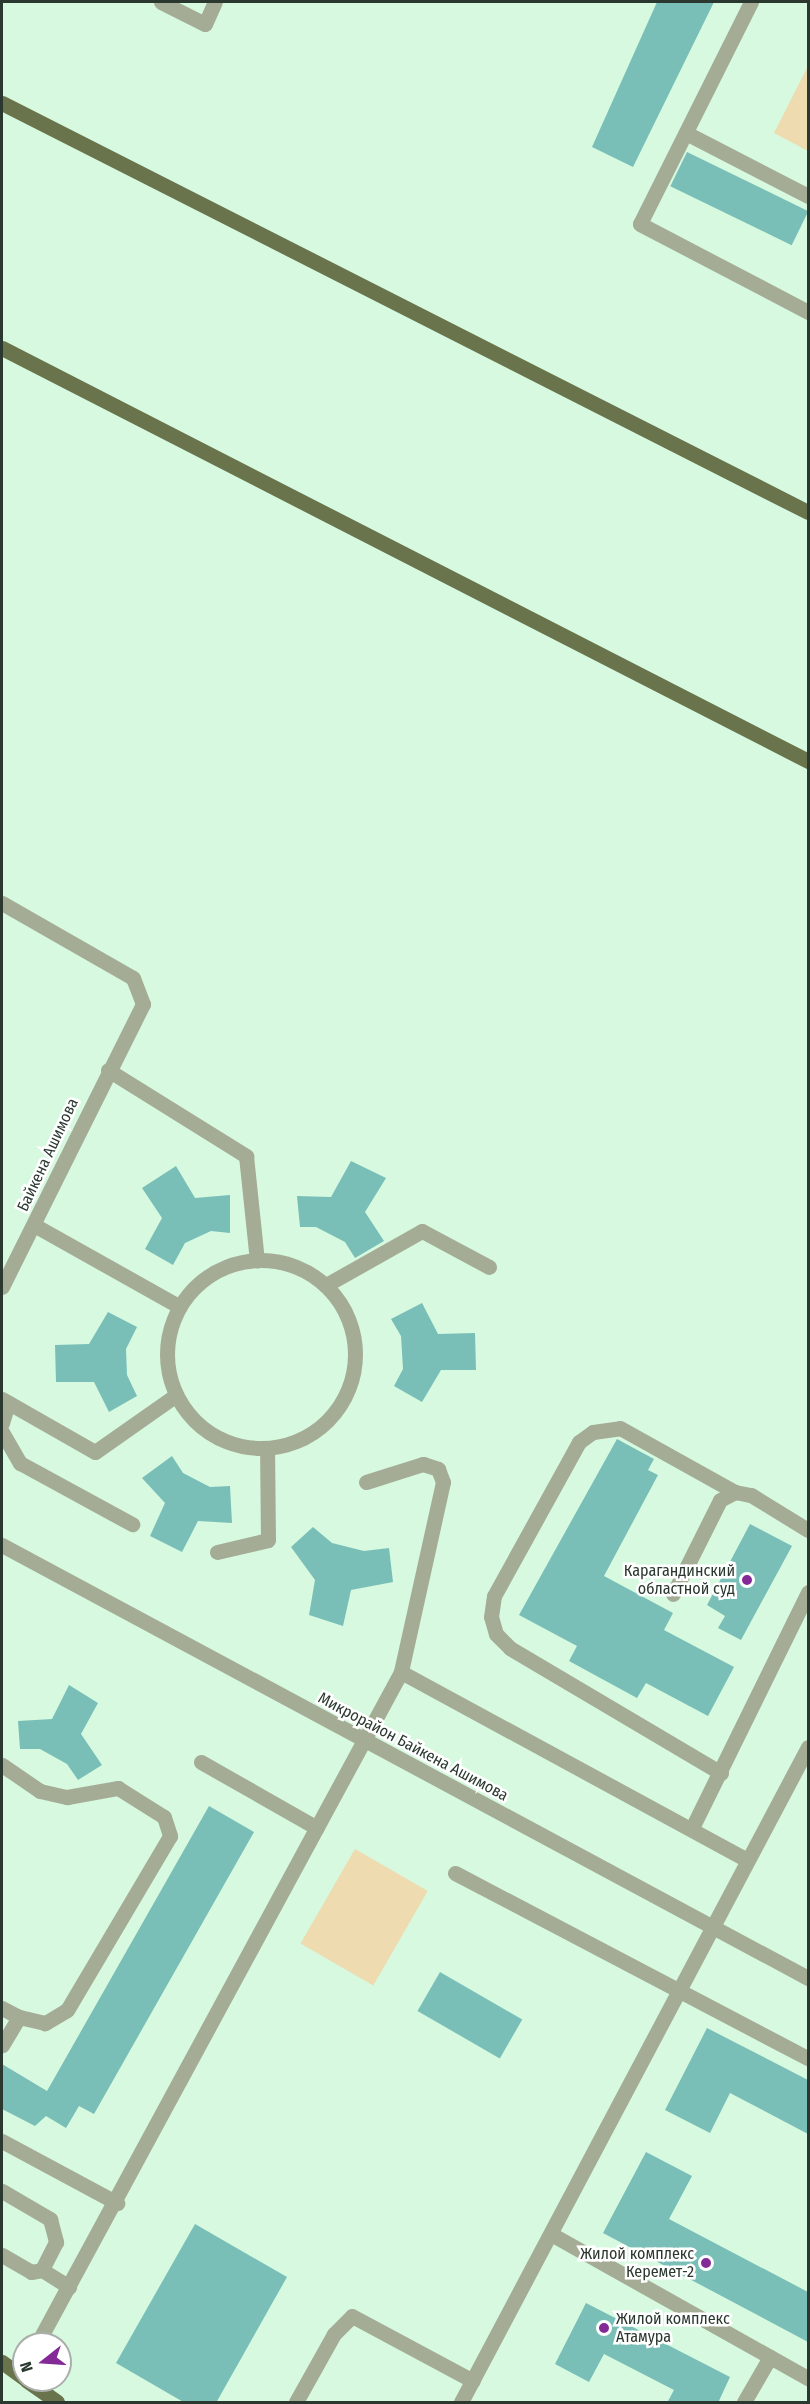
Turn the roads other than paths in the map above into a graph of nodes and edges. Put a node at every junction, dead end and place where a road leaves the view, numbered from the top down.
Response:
1 (161, 2) edge
2 (215, 2) edge
3 (751, 2) edge
4 (2, 92) edge
5 (2, 103) edge
6 (22, 112) junction
7 (686, 133) junction
8 (808, 196) edge
9 (808, 312) edge
10 (2, 348) edge
11 (808, 512) edge
12 (808, 761) edge
13 (2, 903) edge
14 (108, 1071) junction
15 (34, 1225) junction
16 (257, 1260) junction
17 (489, 1267) dead end
18 (4, 1278) edge
19 (326, 1286) junction
20 (180, 1307) junction
21 (176, 1395) junction
22 (4, 1401) edge
23 (2, 1423) edge
24 (2, 1432) edge
25 (267, 1450) junction
26 (366, 1482) dead end
27 (735, 1492) junction
28 (132, 1524) dead end
29 (808, 1530) edge
30 (2, 1545) edge
31 (217, 1552) dead end
32 (808, 1592) edge
33 (673, 1594) dead end
34 (401, 1671) junction
35 (366, 1742) junction
36 (808, 1747) edge
37 (201, 1762) dead end
38 (2, 1765) edge
39 (721, 1773) junction
40 (317, 1828) junction
41 (692, 1828) junction
42 (746, 1859) junction
43 (455, 1873) dead end
44 (709, 1926) junction
45 (808, 1978) edge
46 (682, 1990) junction
47 (2, 2008) edge
48 (19, 2017) junction
49 (2, 2045) edge
50 (808, 2058) edge
51 (2, 2141) edge
52 (2, 2191) edge
53 (117, 2202) junction
54 (551, 2234) junction
55 (2, 2255) edge
56 (42, 2270) junction
57 (69, 2287) junction
58 (45, 2332) edge
59 (770, 2357) junction
60 (808, 2378) edge
61 (473, 2381) junction
62 (44, 2392) edge
63 (57, 2403) edge
64 (296, 2403) edge
65 (461, 2403) edge
66 (744, 2403) edge

1 - 2 street
3 - 7 street
4 - 6 main road
5 - 6 main road
6 - 11 main road
7 - 8 street
7 - 9 street
10 - 12 main road
13 - 14 street, Байкена Ашимова
14 - 15 street, Байкена Ашимова
14 - 16 street
15 - 18 street, Байкена Ашимова
15 - 20 street
16 - 19 street
16 - 20 street
17 - 19 street
19 - 25 street
20 - 21 street
21 - 22 street
21 - 25 street
22 - 23 street
24 - 28 street
25 - 31 street
26 - 34 street
27 - 29 street
27 - 33 street
27 - 39 street
30 - 35 street, Микрорайон Байкена Ашимова
32 - 39 street
34 - 35 street
34 - 41 street
35 - 40 street
35 - 44 street, Микрорайон Байкена Ашимова
36 - 42 street
37 - 40 street
38 - 48 street
39 - 41 street
40 - 53 street
41 - 42 street
42 - 44 street
43 - 46 street
44 - 45 street, Микрорайон Байкена Ашимова
44 - 46 street
46 - 50 street
46 - 54 street
47 - 48 street
48 - 49 street
51 - 53 street
52 - 56 street
53 - 57 street
54 - 59 street
54 - 61 street
55 - 56 street
56 - 57 street
57 - 58 street
59 - 60 street
59 - 66 street
61 - 64 street
61 - 65 street
62 - 63 main road

